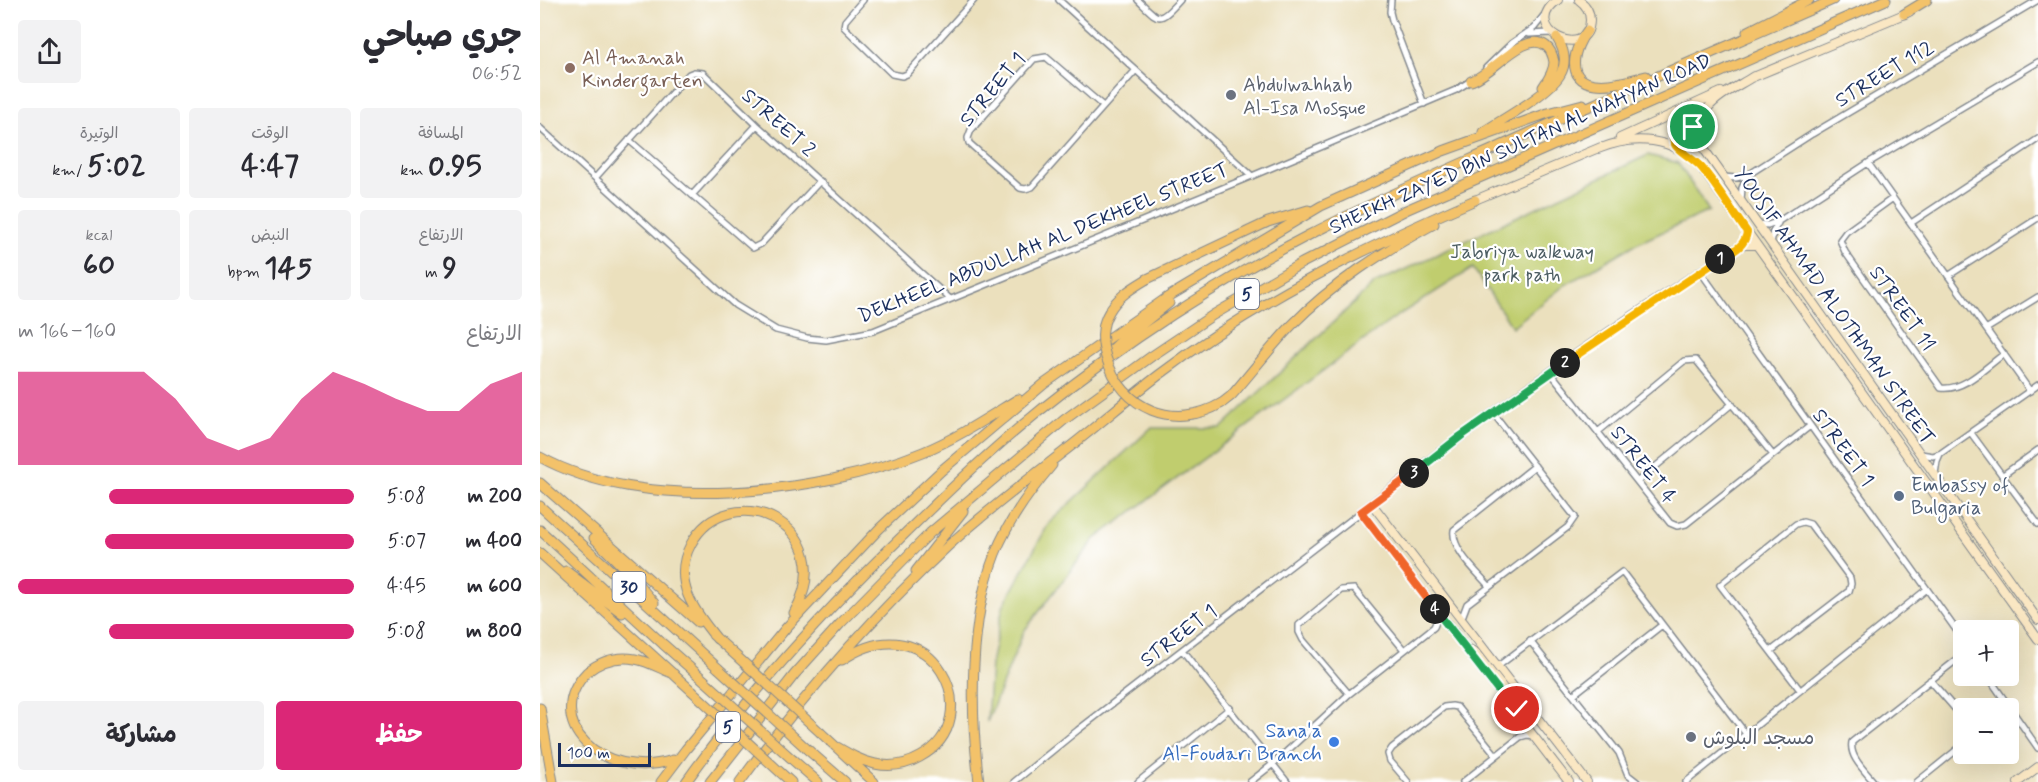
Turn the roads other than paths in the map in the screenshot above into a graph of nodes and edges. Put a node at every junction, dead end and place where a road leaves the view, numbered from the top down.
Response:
1 (863, 0) edge
2 (974, 0) edge
3 (1059, 0) edge
4 (1069, 0) edge
5 (1138, 0) edge
6 (1180, 0) edge
7 (1391, 0) edge
8 (1558, 0) edge
9 (1579, 0) edge
10 (1809, 0) edge
11 (1833, 0) edge
12 (1886, 0) edge
13 (1927, 0) edge
14 (1935, 0) edge
15 (2038, 0) edge
16 (1586, 4) edge
17 (1064, 5) junction
18 (1549, 9) junction
19 (1904, 14) junction
20 (1587, 32) junction
21 (1524, 35) junction
22 (1554, 35) junction
23 (1698, 59) junction
24 (2038, 62) edge
25 (1136, 69) junction
26 (1675, 69) junction
27 (1754, 76) junction
28 (1471, 81) junction
29 (1536, 96) junction
30 (1600, 101) junction
31 (1424, 104) junction
32 (1103, 106) junction
33 (757, 125) junction
34 (540, 128) edge
35 (1699, 134) junction
36 (2038, 139) edge
37 (629, 140) junction
38 (1471, 140) junction
39 (1677, 148) junction
40 (1598, 149) junction
41 (1868, 163) junction
42 (1748, 175) junction
43 (1252, 176) junction
44 (1723, 177) junction
45 (595, 178) junction
46 (820, 181) junction
47 (692, 195) junction
48 (1893, 198) junction
49 (1475, 200) junction
50 (1741, 202) junction
51 (1321, 206) junction
52 (2038, 218) edge
53 (1779, 221) junction
54 (1911, 223) junction
55 (1757, 224) junction
56 (1747, 232) junction
57 (1771, 244) junction
58 (1742, 245) junction
59 (1756, 245) junction
60 (1700, 272) junction
61 (1948, 276) junction
62 (1197, 281) junction
63 (2038, 297) edge
64 (949, 298) junction
65 (1986, 329) junction
66 (2004, 354) junction
67 (1551, 373) junction
68 (1081, 380) junction
69 (1044, 384) junction
70 (2038, 385) edge
71 (2030, 391) junction
72 (1732, 404) junction
73 (1493, 413) junction
74 (1810, 426) junction
75 (1599, 431) junction
76 (1971, 433) junction
77 (2038, 450) edge
78 (1941, 453) junction
79 (1061, 454) junction
80 (1920, 454) junction
81 (1773, 455) junction
82 (540, 458) edge
83 (1535, 466) junction
84 (1935, 475) junction
85 (2003, 475) junction
86 (1638, 481) junction
87 (540, 483) edge
88 (977, 493) junction
89 (1371, 504) junction
90 (540, 506) edge
91 (1361, 512) junction
92 (2038, 524) edge
93 (540, 530) edge
94 (1962, 531) junction
95 (540, 552) edge
96 (2011, 584) junction
97 (1489, 586) junction
98 (1927, 589) junction
99 (1467, 604) junction
100 (2014, 604) junction
101 (888, 605) junction
102 (1449, 605) junction
103 (1439, 615) junction
104 (1461, 620) junction
105 (2038, 620) edge
106 (668, 621) junction
107 (1662, 625) junction
108 (1448, 626) junction
109 (1953, 626) edge
110 (2038, 626) edge
111 (1434, 627) junction
112 (786, 628) junction
113 (717, 639) junction
114 (2038, 639) edge
115 (1530, 641) junction
116 (663, 644) junction
117 (1462, 646) junction
118 (1182, 650) junction
119 (1404, 650) junction
120 (1770, 651) junction
121 (1953, 662) edge
122 (1497, 667) junction
123 (830, 668) junction
124 (674, 674) junction
125 (1930, 680) junction
126 (1995, 686) edge
127 (1800, 690) junction
128 (1517, 693) junction
129 (1348, 694) junction
130 (1574, 695) junction
131 (1953, 706) edge
132 (540, 708) edge
133 (1230, 708) junction
134 (1516, 713) junction
135 (1523, 722) junction
136 (566, 733) dead end
137 (1746, 734) junction
138 (1534, 736) junction
139 (1520, 737) junction
140 (837, 747) junction
141 (687, 748) junction
142 (2038, 748) edge
143 (1953, 753) edge
144 (1496, 755) junction
145 (1273, 764) junction
146 (2038, 767) edge
147 (1577, 770) junction
148 (655, 773) dead end
149 (1568, 781) edge
150 (553, 782) edge
151 (662, 782) edge
152 (686, 782) edge
153 (710, 782) edge
154 (740, 782) edge
155 (791, 782) edge
156 (818, 782) edge
157 (845, 782) edge
158 (874, 782) edge
159 (979, 782) edge
160 (1014, 782) edge
161 (1138, 782) edge
162 (1250, 782) edge
163 (1287, 782) edge
164 (1408, 782) edge
165 (1463, 782) edge
166 (1587, 782) edge
167 (1637, 782) edge
168 (1686, 782) edge
169 (1874, 782) edge
170 (1917, 782) edge
171 (2018, 782) edge

1 - 2 street
3 - 17 street
4 - 17 street
5 - 6 street
7 - 31 street
8 - 18 street
9 - 16 street
10 - 23 highway
11 - 23 highway, SHEIKH ZAYED BIN SULTAN AL NAHYAN ROAD / 5
12 - 88 highway, SHEIKH ZAYED BIN SULTAN AL NAHYAN ROAD / 5
13 - 19 highway
14 - 19 street
15 - 42 street, STREET 112
16 - 20 street
17 - 25 street
18 - 21 street, DEKHEEL ABDULLAH AL DEKHEEL STREET
18 - 22 street
19 - 27 street
20 - 22 street
20 - 26 highway
21 - 22 street
21 - 28 street, DEKHEEL ABDULLAH AL DEKHEEL STREET
22 - 29 highway
23 - 26 highway, SHEIKH ZAYED BIN SULTAN AL NAHYAN ROAD / 5
24 - 41 street
25 - 32 street, STREET 1
25 - 43 street
26 - 30 highway, SHEIKH ZAYED BIN SULTAN AL NAHYAN ROAD / 5
27 - 35 street
27 - 40 street
28 - 29 highway
28 - 31 street, DEKHEEL ABDULLAH AL DEKHEEL STREET
29 - 38 highway
30 - 38 highway
30 - 68 highway, SHEIKH ZAYED BIN SULTAN AL NAHYAN ROAD / 5
31 - 43 street, DEKHEEL ABDULLAH AL DEKHEEL STREET
32 - 32 street, STREET 1
33 - 37 street, STREET 2
33 - 46 street, STREET 2
33 - 47 street
34 - 45 street, DEKHEEL ABDULLAH AL DEKHEEL STREET
35 - 39 street
35 - 44 street, YOUSIF AHMAD ALOTHMAN STREET
36 - 54 street
37 - 45 street, STREET 2
37 - 47 street
38 - 51 highway
39 - 40 street, YOUSIF AHMAD ALOTHMAN STREET
39 - 56 street, YOUSIF AHMAD ALOTHMAN STREET
40 - 49 street
41 - 48 street
41 - 53 street
42 - 44 street, STREET 112
42 - 50 street
43 - 64 street, DEKHEEL ABDULLAH AL DEKHEEL STREET
44 - 50 street, YOUSIF AHMAD ALOTHMAN STREET
45 - 64 street, DEKHEEL ABDULLAH AL DEKHEEL STREET
46 - 47 street
46 - 64 street, STREET 2
48 - 54 street
48 - 66 street, STREET 11
49 - 51 highway, bridge
49 - 79 highway
50 - 55 street, YOUSIF AHMAD ALOTHMAN STREET
51 - 62 highway
52 - 61 street
53 - 55 street
53 - 57 street
54 - 61 street
55 - 57 street, YOUSIF AHMAD ALOTHMAN STREET
56 - 58 street
56 - 59 street, YOUSIF AHMAD ALOTHMAN STREET
57 - 80 street, YOUSIF AHMAD ALOTHMAN STREET
58 - 59 street
58 - 60 street
59 - 94 street, YOUSIF AHMAD ALOTHMAN STREET
60 - 67 street
60 - 74 street, STREET 1
61 - 65 street
62 - 68 highway
62 - 69 highway
63 - 65 street
65 - 66 street
66 - 71 street
67 - 73 street
67 - 75 street, STREET 4
68 - 152 highway, SHEIKH ZAYED BIN SULTAN AL NAHYAN ROAD / 5
69 - 82 highway
69 - 112 highway
70 - 71 street
71 - 76 street
72 - 75 street
72 - 81 street
72 - 86 street
73 - 83 street
73 - 89 street
74 - 81 street, STREET 4
74 - 98 street, STREET 1
75 - 86 street, STREET 4
76 - 78 street
76 - 85 street
77 - 85 street
78 - 80 street
78 - 84 street
79 - 101 highway
79 - 159 highway
80 - 84 street, YOUSIF AHMAD ALOTHMAN STREET
81 - 86 street, STREET 4
83 - 97 street
83 - 97 street
84 - 96 street, YOUSIF AHMAD ALOTHMAN STREET
85 - 92 street
87 - 106 highway
87 - 113 highway
88 - 101 highway
88 - 153 highway, SHEIKH ZAYED BIN SULTAN AL NAHYAN ROAD / 5
89 - 91 street
89 - 102 street
90 - 106 highway, 30
91 - 103 street
91 - 118 street, STREET 1
93 - 116 highway, 30
94 - 96 street
94 - 100 street, YOUSIF AHMAD ALOTHMAN STREET
95 - 116 highway
95 - 124 highway
96 - 105 street, YOUSIF AHMAD ALOTHMAN STREET
97 - 99 street
98 - 109 street, STREET 1
98 - 127 street
99 - 102 street
99 - 104 street
100 - 110 street
100 - 114 street, YOUSIF AHMAD ALOTHMAN STREET
101 - 123 highway
102 - 104 street
103 - 108 street
103 - 111 street
104 - 122 street
106 - 157 highway, 30, bridge
107 - 115 street
107 - 130 street
107 - 137 street
108 - 111 street
108 - 117 street
111 - 119 street
112 - 113 highway
112 - 141 highway
113 - 140 highway, bridge
115 - 122 street
115 - 130 street
116 - 156 highway, 30, bridge
117 - 128 street
117 - 134 street
118 - 133 street
118 - 160 street, STREET 1
119 - 129 street
119 - 129 street
120 - 120 street
120 - 127 street
121 - 125 street
122 - 128 street
123 - 140 highway
123 - 154 highway
124 - 136 highway
124 - 155 highway, bridge
125 - 131 street
125 - 169 street
126 - 142 street
127 - 137 street
128 - 147 street
129 - 145 street
130 - 167 street
132 - 150 highway
133 - 145 street
133 - 161 street
134 - 135 street
134 - 147 street
135 - 138 street
135 - 139 street
137 - 168 street
138 - 139 street
138 - 149 street
139 - 144 street
140 - 158 highway
141 - 148 highway
141 - 151 highway
143 - 170 street
144 - 164 street
144 - 165 street
145 - 162 street
145 - 163 street
146 - 171 street
147 - 166 street

